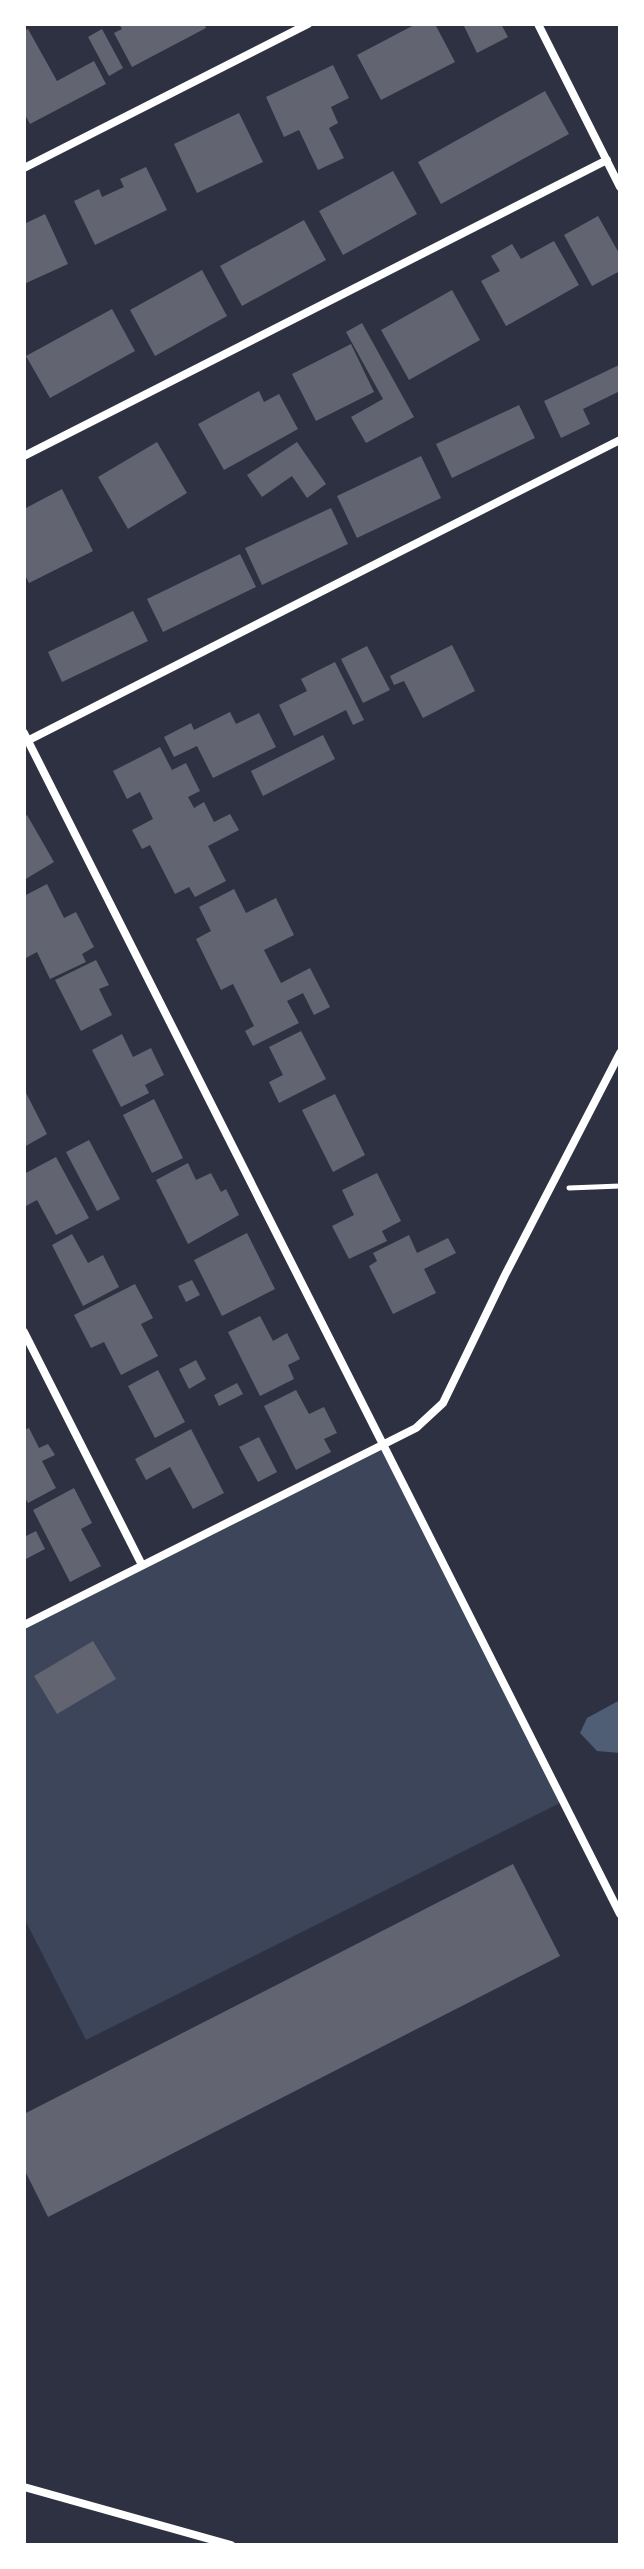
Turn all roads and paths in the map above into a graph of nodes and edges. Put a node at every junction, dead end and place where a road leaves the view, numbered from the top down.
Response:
1 (308, 24) edge
2 (538, 24) edge
3 (607, 160) junction
4 (24, 168) edge
5 (620, 187) edge
6 (620, 440) edge
7 (24, 456) edge
8 (25, 739) edge
9 (620, 1053) edge
10 (620, 1186) edge
11 (552, 1189) junction
12 (24, 1332) edge
13 (384, 1442) junction
14 (142, 1565) junction
15 (24, 1625) edge
16 (620, 1914) edge
17 (24, 2487) edge
18 (231, 2545) edge

1 - 4 street
2 - 3 street
3 - 5 street
3 - 7 street
6 - 8 street
8 - 13 street
9 - 11 street
10 - 11 path
11 - 13 street
12 - 14 street
13 - 14 street
13 - 16 street
14 - 15 street
17 - 18 street

